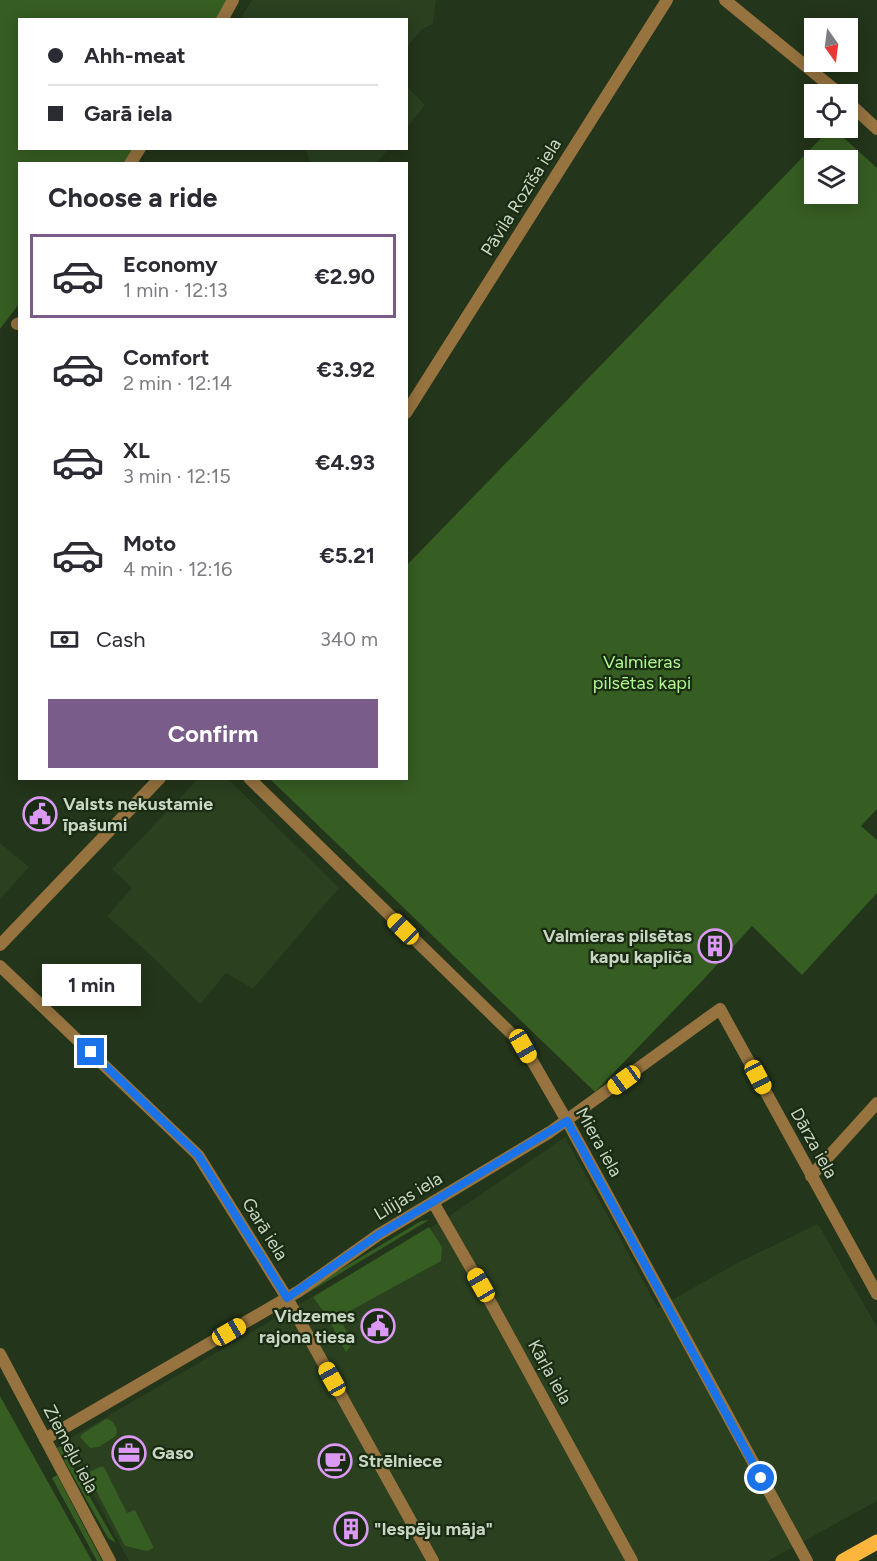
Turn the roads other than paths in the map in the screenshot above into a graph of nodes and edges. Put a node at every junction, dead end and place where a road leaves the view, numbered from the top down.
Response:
1 (233, 0) edge
2 (667, 0) edge
3 (725, 0) edge
4 (223, 18) edge
5 (828, 84) edge
6 (858, 111) edge
7 (877, 129) edge
8 (408, 410) edge
9 (158, 780) edge
10 (251, 780) edge
11 (0, 945) edge
12 (0, 966) edge
13 (720, 1009) joint
14 (877, 1103) edge
15 (567, 1121) junction
16 (811, 1176) junction
17 (433, 1202) junction
18 (877, 1294) edge
19 (287, 1298) junction
20 (0, 1354) edge
21 (44, 1437) junction
22 (877, 1542) edge
23 (110, 1561) edge
24 (433, 1561) edge
25 (632, 1561) edge
26 (807, 1561) edge
27 (843, 1561) edge

1 - 4 street
2 - 8 street, Pāvila Rozīša iela
3 - 5 street
6 - 7 street
9 - 11 street
10 - 15 street, Miera iela
12 - 19 street, Garā iela
13 - 15 street, Lilijas iela
13 - 16 street, Dārza iela
14 - 16 street
15 - 17 street, Lilijas iela
15 - 26 street, Miera iela
16 - 18 street, Dārza iela
17 - 19 street, Lilijas iela
17 - 25 street, Kārļa iela
19 - 21 street, Lilijas iela
19 - 24 street, Garā iela
20 - 21 street, Ziemeļu iela
21 - 23 street, Ziemeļu iela
22 - 27 main road

